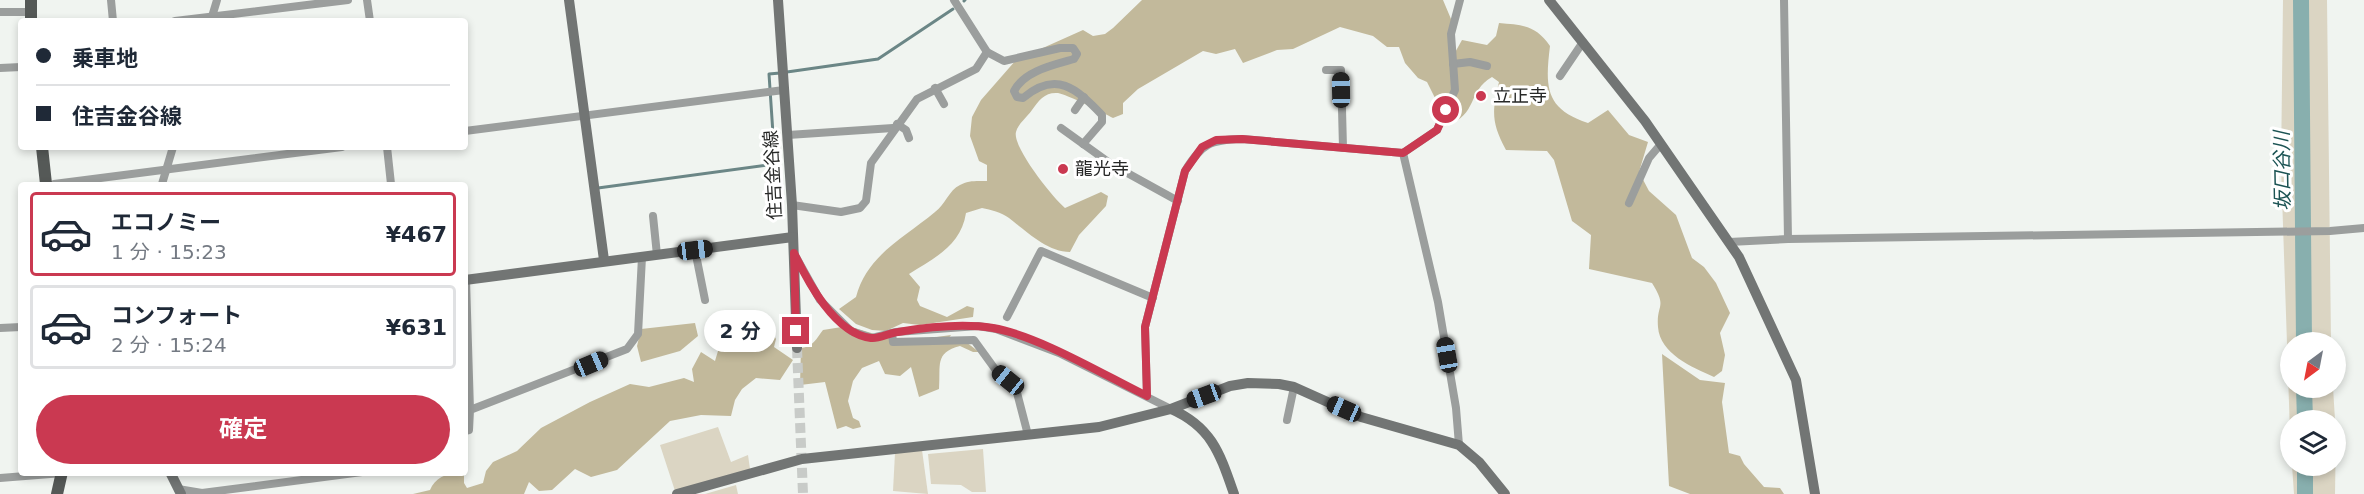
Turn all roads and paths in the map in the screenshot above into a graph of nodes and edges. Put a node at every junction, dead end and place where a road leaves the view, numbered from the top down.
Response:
1 (111, 0) edge
2 (217, 0) edge
3 (348, 0) edge
4 (367, 0) edge
5 (570, 0) edge
6 (778, 0) edge
7 (954, 0) edge
8 (1460, 0) edge
9 (1549, 0) edge
10 (1784, 0) edge
11 (31, 11) edge
12 (0, 12) edge
13 (113, 18) edge
14 (211, 18) edge
15 (218, 18) edge
16 (370, 18) edge
17 (1583, 42) junction
18 (987, 52) junction
19 (1453, 64) junction
20 (1487, 66) dead end
21 (18, 67) edge
22 (0, 68) edge
23 (1326, 70) dead end
24 (1560, 76) dead end
25 (935, 88) junction
26 (780, 90) junction
27 (1084, 97) junction
28 (944, 104) dead end
29 (1075, 110) dead end
30 (584, 116) junction
31 (895, 126) junction
32 (1060, 128) dead end
33 (468, 131) edge
34 (788, 135) junction
35 (909, 138) dead end
36 (1083, 144) junction
37 (1661, 144) junction
38 (1342, 148) junction
39 (42, 150) edge
40 (172, 150) edge
41 (319, 150) edge
42 (387, 150) edge
43 (1403, 153) junction
44 (167, 170) junction
45 (46, 182) edge
46 (70, 182) edge
47 (163, 182) edge
48 (391, 182) edge
49 (1178, 201) junction
50 (1629, 203) dead end
51 (792, 205) junction
52 (653, 216) dead end
53 (2364, 228) edge
54 (793, 237) junction
55 (1788, 239) junction
56 (1729, 242) junction
57 (695, 250) junction
58 (794, 253) junction
59 (657, 255) junction
60 (642, 257) junction
61 (603, 260) junction
62 (468, 280) edge
63 (1153, 298) junction
64 (705, 300) dead end
65 (1007, 317) dead end
66 (18, 327) edge
67 (0, 328) edge
68 (892, 333) junction
69 (797, 348) tunnel mouth
70 (468, 358) edge
71 (1294, 387) junction
72 (1147, 396) junction
73 (1171, 409) junction
74 (470, 410) junction
75 (1287, 420) dead end
76 (468, 430) edge
77 (1028, 435) junction
78 (1459, 445) junction
79 (25, 476) edge
80 (62, 476) edge
81 (172, 476) edge
82 (332, 476) edge
83 (0, 478) edge
84 (179, 491) edge
85 (57, 494) edge
86 (676, 494) edge
87 (1234, 494) edge
88 (1505, 494) edge
89 (1815, 494) edge

1 - 13 street
2 - 14 street
3 - 15 street
4 - 16 street
5 - 30 street
6 - 26 street, 住吉金谷線
7 - 18 street
8 - 19 street
9 - 17 street
10 - 55 street
11 - 12 street
17 - 24 street
17 - 37 street
18 - 25 street
18 - 27 street
19 - 20 street
19 - 43 street
21 - 22 street
23 - 38 street
25 - 28 street
25 - 31 street
26 - 30 street
26 - 34 street, 住吉金谷線
27 - 29 street
27 - 36 street
30 - 33 street
30 - 61 street
31 - 34 street
31 - 35 street
31 - 51 street
32 - 36 street
34 - 51 street, 住吉金谷線
36 - 49 street
37 - 50 street
37 - 56 street
38 - 43 street
38 - 49 street
39 - 45 main road
40 - 44 street
41 - 44 street
42 - 48 street
43 - 78 street
44 - 46 street
44 - 47 street
49 - 63 street
51 - 54 street, 住吉金谷線
52 - 59 street
53 - 55 street
54 - 57 street
54 - 58 street, 住吉金谷線
55 - 56 street
56 - 89 street
57 - 59 street
57 - 64 street
58 - 68 street
58 - 69 street, 住吉金谷線
59 - 60 street
60 - 61 street
60 - 74 street
61 - 62 street
63 - 65 street
63 - 72 street
66 - 67 street
68 - 72 street
68 - 77 street
70 - 74 street
71 - 73 street
71 - 75 street
71 - 78 street
72 - 73 street
73 - 77 street
73 - 87 street
74 - 76 street
77 - 86 street
78 - 88 street
79 - 83 street
80 - 85 main road
81 - 84 street
82 - 84 street

